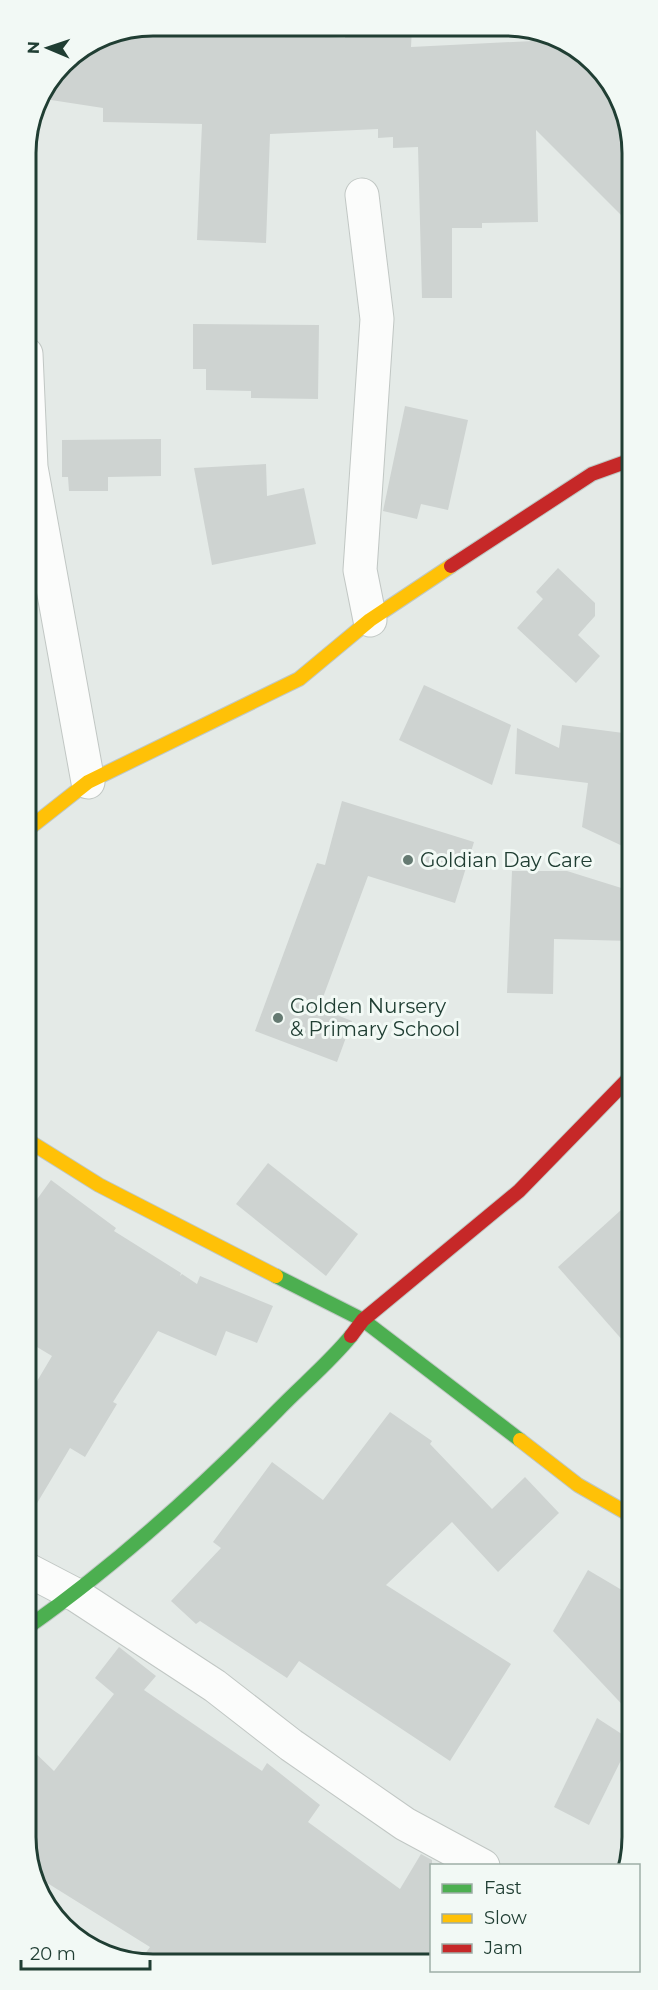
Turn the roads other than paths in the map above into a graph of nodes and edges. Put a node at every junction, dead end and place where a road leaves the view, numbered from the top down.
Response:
1 (362, 195) dead end
2 (622, 463) edge
3 (36, 495) edge
4 (370, 620) junction
5 (88, 782) junction
6 (36, 823) edge
7 (622, 1085) edge
8 (36, 1146) edge
9 (363, 1320) junction
10 (622, 1510) edge
11 (36, 1574) edge
12 (75, 1595) junction
13 (36, 1622) edge
14 (479, 1864) edge

1 - 4 street
2 - 4 street
3 - 5 street
4 - 5 street
5 - 6 street
7 - 9 street
8 - 9 street
9 - 10 street
9 - 12 street
11 - 12 street
12 - 13 street
12 - 14 street

